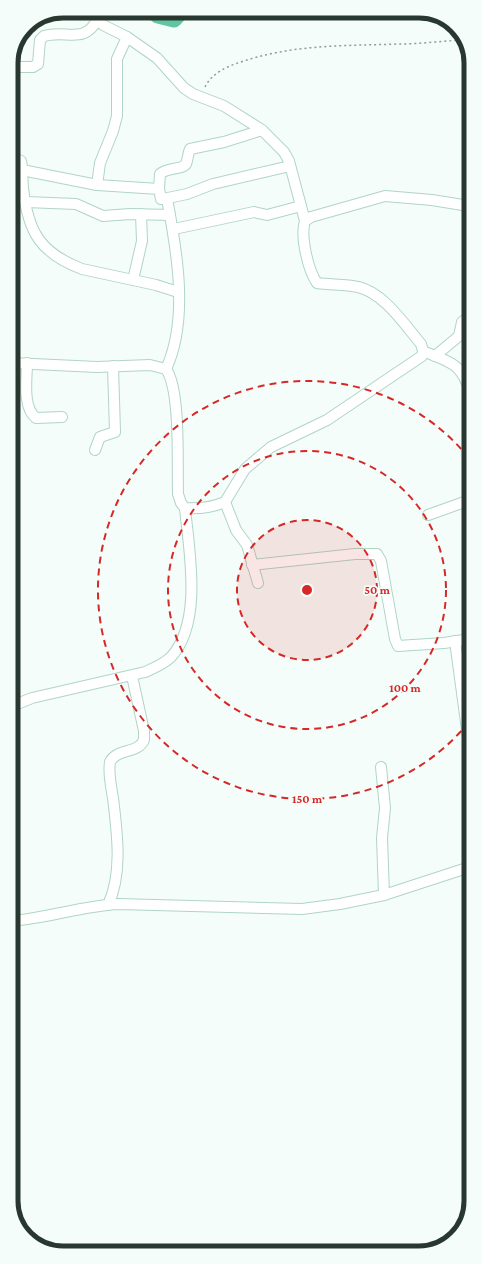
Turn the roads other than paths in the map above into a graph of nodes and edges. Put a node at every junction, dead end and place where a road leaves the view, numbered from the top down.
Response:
1 (95, 18) edge
2 (97, 18) edge
3 (127, 37) junction
4 (18, 67) edge
5 (262, 130) junction
6 (18, 160) edge
7 (290, 166) junction
8 (22, 170) junction
9 (97, 185) junction
10 (158, 189) junction
11 (167, 199) junction
12 (26, 202) junction
13 (464, 205) edge
14 (301, 206) junction
15 (141, 214) junction
16 (170, 215) junction
17 (305, 221) junction
18 (174, 229) junction
19 (133, 280) junction
20 (178, 292) junction
21 (464, 320) edge
22 (423, 351) junction
23 (435, 356) junction
24 (18, 363) edge
25 (27, 363) junction
26 (113, 366) junction
27 (166, 368) junction
28 (464, 376) edge
29 (62, 417) dead end
30 (95, 450) dead end
31 (225, 502) junction
32 (464, 502) edge
33 (190, 508) junction
34 (428, 515) dead end
35 (252, 565) junction
36 (258, 583) dead end
37 (464, 639) edge
38 (455, 641) junction
39 (132, 676) junction
40 (18, 704) edge
41 (464, 708) edge
42 (381, 767) dead end
43 (464, 869) edge
44 (384, 894) junction
45 (108, 905) junction
46 (18, 919) edge

1 - 4 street
2 - 3 street
3 - 5 street
3 - 9 street
5 - 7 street
5 - 10 street
6 - 8 street
7 - 11 street
7 - 14 street
8 - 9 street
8 - 12 street
9 - 10 street
10 - 11 street
11 - 16 street
12 - 15 street
12 - 19 street
13 - 17 street
14 - 17 street
14 - 18 street
15 - 16 street
15 - 19 street
16 - 18 street
17 - 22 street
18 - 20 street
19 - 20 street
20 - 27 street
21 - 23 street
22 - 23 street
22 - 31 street
23 - 28 street
24 - 25 street
25 - 26 street
25 - 29 street
26 - 27 street
26 - 30 street
27 - 33 street
31 - 33 street
31 - 35 street
32 - 34 street
33 - 39 street
35 - 36 street
35 - 38 street
37 - 38 street
38 - 41 street
39 - 40 street
39 - 45 street
42 - 44 street
43 - 44 street
44 - 45 street
45 - 46 street

